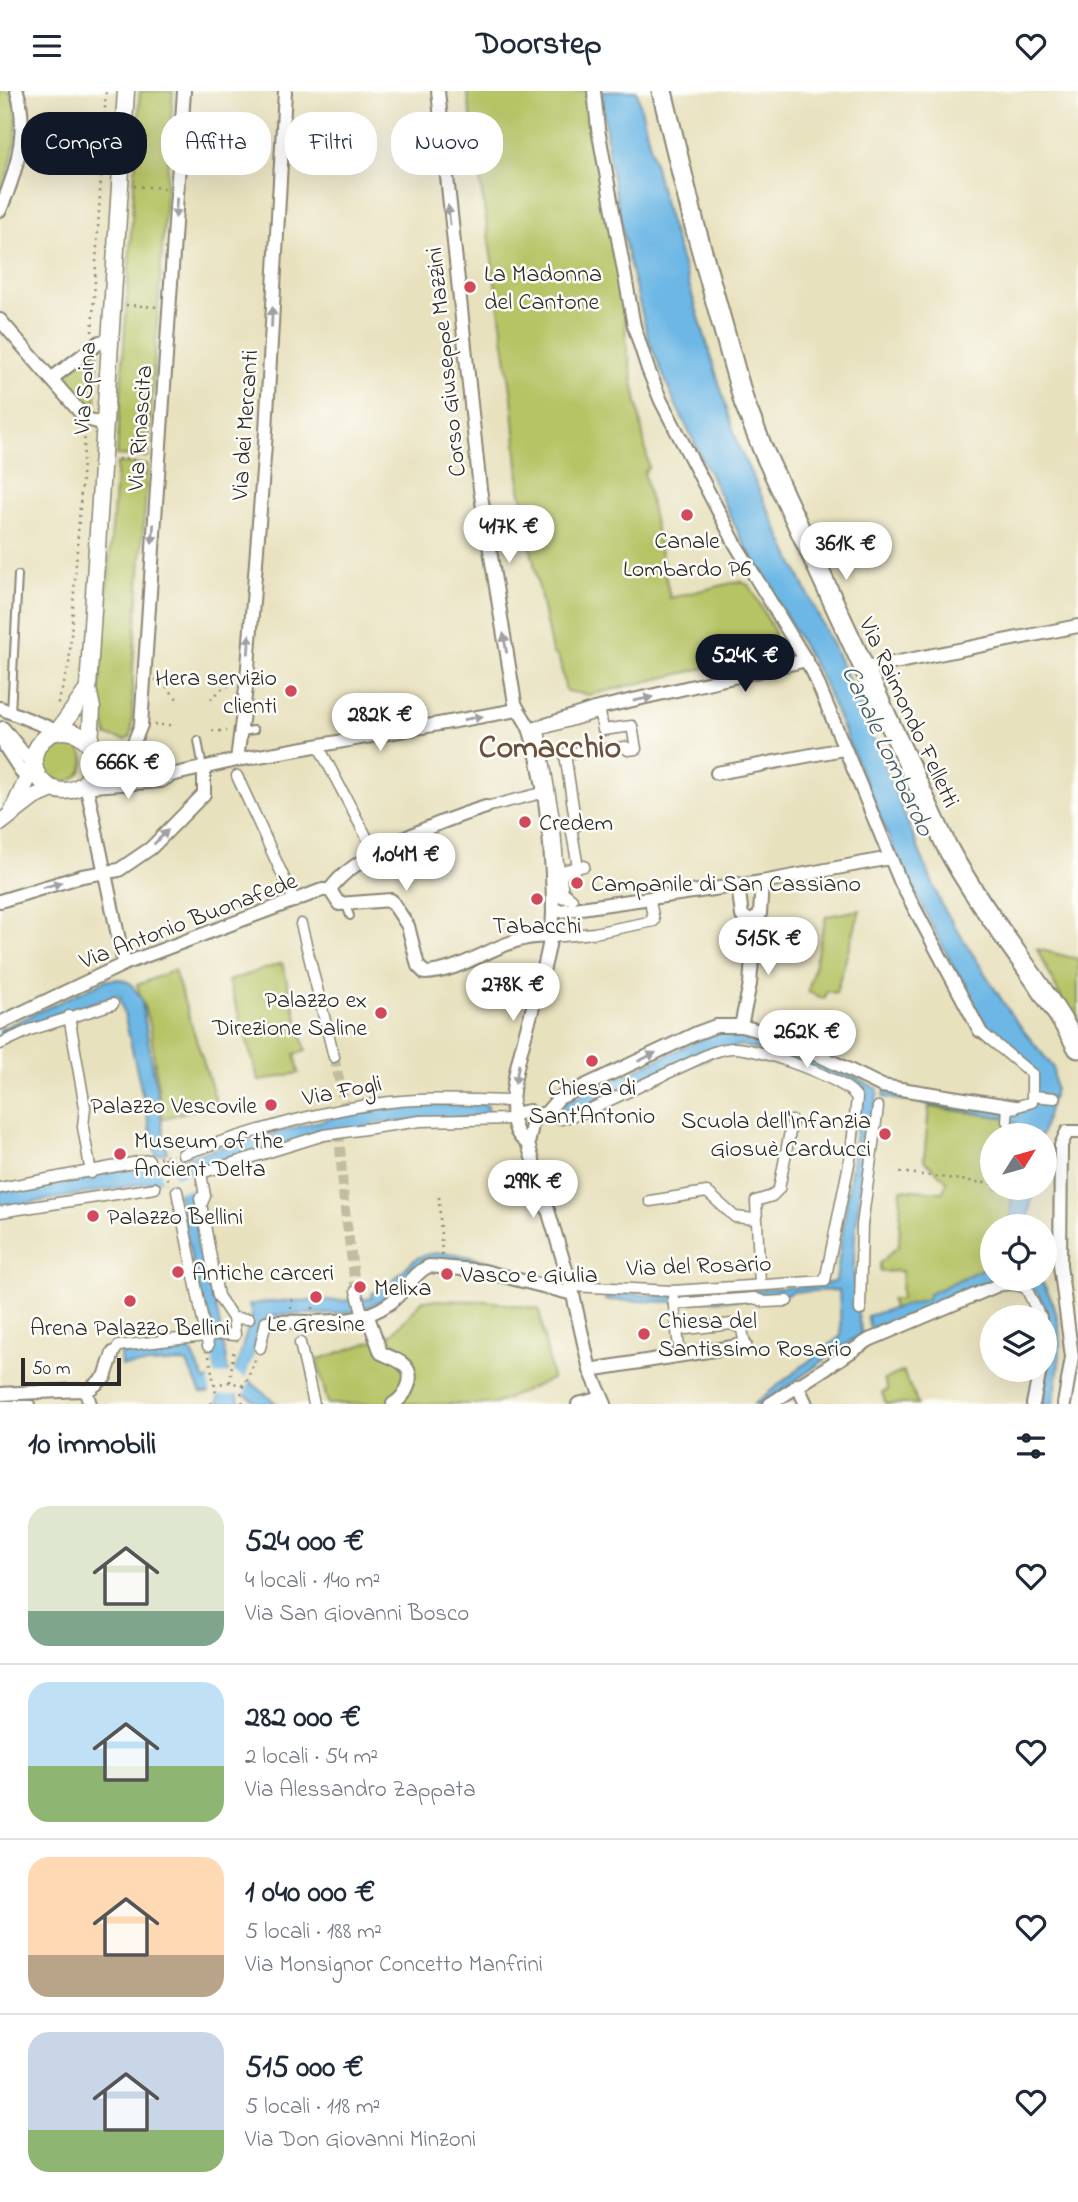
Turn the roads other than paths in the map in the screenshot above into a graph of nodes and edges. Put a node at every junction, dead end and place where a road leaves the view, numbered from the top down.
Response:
1 (17, 91) edge
2 (127, 91) edge
3 (184, 91) edge
4 (285, 91) edge
5 (438, 91) edge
6 (594, 91) edge
7 (662, 91) edge
8 (0, 210) edge
9 (0, 320) edge
10 (110, 340) junction
11 (51, 379) junction
12 (105, 424) junction
13 (18, 575) dead end
14 (1078, 626) edge
15 (807, 660) junction
16 (864, 669) junction
17 (88, 688) junction
18 (245, 691) junction
19 (257, 702) dead end
20 (5, 710) edge
21 (517, 710) junction
22 (600, 712) joint
23 (2, 729) edge
24 (54, 730) junction
25 (530, 730) junction
26 (198, 740) dead end
27 (91, 747) junction
28 (319, 747) junction
29 (843, 749) junction
30 (117, 756) junction
31 (237, 760) junction
32 (31, 770) junction
33 (204, 770) junction
34 (717, 773) dead end
35 (171, 775) junction
36 (237, 776) dead end
37 (83, 787) junction
38 (53, 789) junction
39 (542, 793) junction
40 (486, 807) joint
41 (6, 818) edge
42 (376, 855) junction
43 (890, 858) junction
44 (105, 873) junction
45 (762, 882) junction
46 (738, 884) junction
47 (330, 890) junction
48 (0, 901) edge
49 (295, 902) junction
50 (651, 906) dead end
51 (553, 912) junction
52 (755, 921) junction
53 (301, 924) dead end
54 (552, 932) junction
55 (124, 964) junction
56 (113, 1004) dead end
57 (69, 1018) junction
58 (0, 1023) edge
59 (741, 1026) junction
60 (980, 1031) joint
61 (0, 1044) edge
62 (1078, 1048) edge
63 (334, 1057) tunnel mouth
64 (1033, 1096) junction
65 (1055, 1098) dead end
66 (878, 1107) dead end
67 (1010, 1107) junction
68 (513, 1111) junction
69 (540, 1114) junction
70 (792, 1121) dead end
71 (1007, 1121) dead end
72 (1078, 1132) edge
73 (528, 1144) junction
74 (183, 1154) dead end
75 (149, 1160) dead end
76 (91, 1173) junction
77 (0, 1188) edge
78 (155, 1188) dead end
79 (177, 1191) dead end
80 (650, 1201) dead end
81 (0, 1212) edge
82 (755, 1219) junction
83 (760, 1284) junction
84 (572, 1290) junction
85 (356, 1291) tunnel mouth
86 (984, 1291) edge
87 (1078, 1294) edge
88 (673, 1298) junction
89 (787, 1301) dead end
90 (1067, 1307) junction
91 (860, 1310) dead end
92 (365, 1315) junction
93 (233, 1318) junction
94 (249, 1319) dead end
95 (268, 1321) joint
96 (677, 1330) junction
97 (208, 1340) junction
98 (300, 1343) dead end
99 (745, 1345) joint
100 (260, 1348) road end
101 (113, 1353) joint
102 (680, 1355) dead end
103 (590, 1370) junction
104 (1038, 1382) edge
105 (797, 1385) junction
106 (0, 1394) edge
107 (89, 1398) edge
108 (603, 1401) edge
109 (0, 1404) edge
110 (31, 1404) edge
111 (314, 1404) edge
112 (393, 1404) edge
113 (578, 1404) edge
114 (770, 1404) edge
115 (806, 1404) edge
116 (1033, 1404) edge
117 (1064, 1404) edge

1 - 8 street
2 - 10 street, Via Spina
3 -> 30 street, Via Rinascita
18 -> 4 street, Via dei Mercanti
21 -> 5 street, Corso Giuseppe Mazzini
6 - 15 street
7 - 16 main road, Via Raimondo Felletti
9 - 11 street
10 - 11 street
10 - 12 street, Via Spina
11 - 12 street
12 - 17 street, Via Spina
13 - 20 lane
14 - 16 street
25 -> 15 street
15 - 29 street
16 - 62 main road, Via Raimondo Felletti
17 - 24 street
17 - 27 street, Via Spina
18 - 19 lane
18 - 31 street, Via dei Mercanti
20 - 23 street
20 - 24 street
21 - 25 street
28 -> 21 street
22 - 22 street
23 - 32 street
24 - 27 street
24 - 32 street
25 - 39 street
26 - 33 lane
27 - 30 street
27 - 37 street
28 - 31 street
28 - 42 street
29 - 34 street
29 - 43 street
30 - 35 street
31 - 33 street
32 - 38 street
32 - 41 street
33 - 35 street
44 -> 33 street
35 - 37 street
36 - 49 street
37 - 38 street
37 - 44 street
38 - 41 street
39 - 40 street, Via Antonio Buonafede
39 - 51 street
40 - 42 street, Via Antonio Buonafede
42 - 47 street, Via Antonio Buonafede
43 - 45 street
43 - 60 street
48 -> 44 street
44 - 55 street
45 - 46 street
45 - 52 street
46 - 51 street
46 - 52 street
47 - 49 street, Via Antonio Buonafede
47 - 54 street
49 - 55 street, Via Antonio Buonafede
50 - 54 street
51 - 54 street
52 - 59 street
53 - 63 street
54 -> 68 street
55 - 58 street, Via Antonio Buonafede
56 - 57 street
57 - 61 street
57 - 76 street
59 - 67 street
69 -> 59 street
60 - 64 street
64 - 65 street
64 - 67 street
66 - 91 street
67 - 71 street
68 - 69 street
68 - 73 street
68 - 74 street, Via Fogli
68 - 93 street, Via Fogli
69 - 73 street
69 - 83 street, Via del Rosario
70 - 82 street
72 - 90 street
73 - 84 street
75 - 76 street
76 - 77 street
78 - 81 street
79 - 97 street
80 - 82 street
82 - 83 street
83 - 88 street, Via del Rosario
84 - 88 street, Via del Rosario
84 - 92 street
84 - 103 street
85 - 92 street
86 - 105 street
87 - 90 street
88 - 89 street
88 - 96 street
90 - 117 street
92 - 95 street
92 - 112 street
93 - 94 street
93 - 97 street
95 - 100 street
96 - 99 street
96 - 102 street
97 - 101 street
98 - 111 street
99 - 103 street
101 - 107 street
103 - 108 street
104 - 116 street
105 - 114 street
105 - 115 street
106 - 107 street
108 - 113 street
109 - 110 lane

